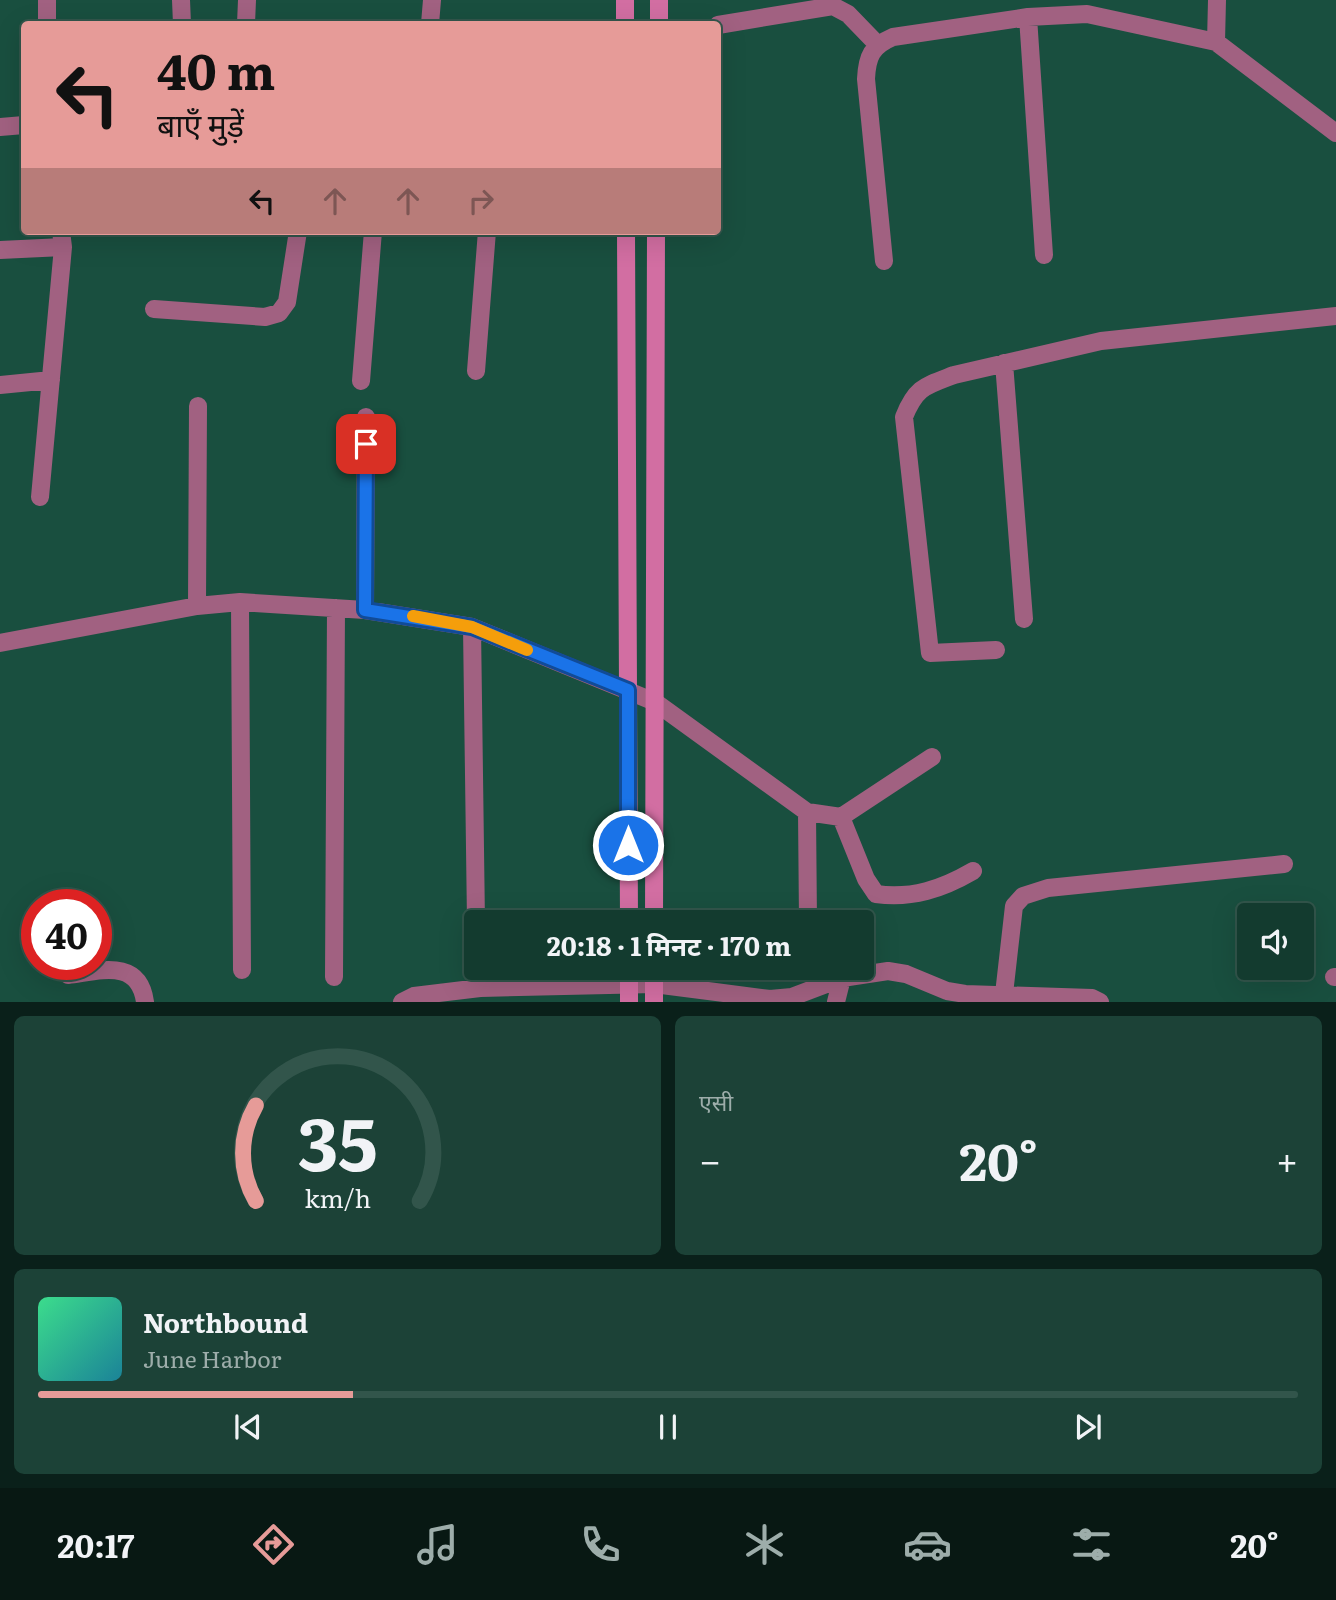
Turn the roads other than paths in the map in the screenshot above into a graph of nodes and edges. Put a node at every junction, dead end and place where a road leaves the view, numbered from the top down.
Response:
1 (47, 0) edge
2 (181, 0) edge
3 (247, 0) edge
4 (432, 0) edge
5 (625, 0) edge
6 (659, 0) edge
7 (1217, 0) edge
8 (1039, 11) edge
9 (47, 21) edge
10 (182, 21) edge
11 (246, 21) edge
12 (430, 21) edge
13 (625, 21) edge
14 (659, 21) edge
15 (721, 25) edge
16 (1216, 42) junction
17 (877, 44) junction
18 (21, 125) edge
19 (0, 127) edge
20 (1336, 133) edge
21 (297, 235) edge
22 (373, 235) edge
23 (487, 235) edge
24 (626, 235) edge
25 (656, 235) edge
26 (62, 239) edge
27 (0, 250) edge
28 (1044, 255) dead end
29 (884, 261) dead end
30 (154, 309) dead end
31 (1336, 316) edge
32 (1004, 363) junction
33 (476, 371) dead end
34 (51, 380) junction
35 (361, 381) dead end
36 (0, 385) edge
37 (198, 406) dead end
38 (366, 417) dead end
39 (40, 497) dead end
40 (240, 602) junction
41 (197, 606) junction
42 (335, 608) junction
43 (365, 610) junction
44 (1024, 619) dead end
45 (472, 627) junction
46 (0, 643) edge
47 (996, 650) dead end
48 (628, 690) junction
49 (655, 702) junction
50 (932, 757) dead end
51 (807, 812) junction
52 (841, 817) junction
53 (1284, 864) dead end
54 (973, 871) dead end
55 (476, 910) edge
56 (628, 910) edge
57 (654, 910) edge
58 (808, 910) edge
59 (242, 970) dead end
60 (112, 971) edge
61 (874, 973) edge
62 (334, 978) dead end
63 (480, 980) edge
64 (837, 980) edge
65 (842, 980) edge
66 (629, 984) edge
67 (654, 984) edge
68 (480, 988) junction
69 (1004, 994) junction
70 (145, 1002) edge
71 (402, 1002) edge
72 (836, 1002) edge
73 (1100, 1002) edge

1 - 9 street
2 - 10 street
3 - 11 street
4 - 12 street
5 - 13 street
6 - 14 street
7 - 16 street
8 - 16 street
8 - 17 street
8 - 28 street
15 - 17 street
16 - 20 street
17 - 29 street
18 - 19 street
21 - 30 street
22 - 35 street
23 - 33 street
24 - 48 street
25 - 49 street
26 - 27 street
26 - 34 street
31 - 32 street
32 - 44 street
32 - 47 street
34 - 36 street
34 - 39 street
37 - 41 street
38 - 43 street
40 - 41 street
40 - 42 street
40 - 59 street
41 - 46 street
42 - 43 street
42 - 62 street
43 - 45 street
45 - 48 street
45 - 55 street
48 - 49 street
48 - 56 street
49 - 51 street
49 - 57 street
50 - 52 street
51 - 52 street
51 - 58 street
52 - 54 street
53 - 69 street
60 - 70 street
61 - 69 street
63 - 68 street
64 - 67 street
65 - 72 street
66 - 67 street
66 - 68 street
68 - 71 street
69 - 73 street

